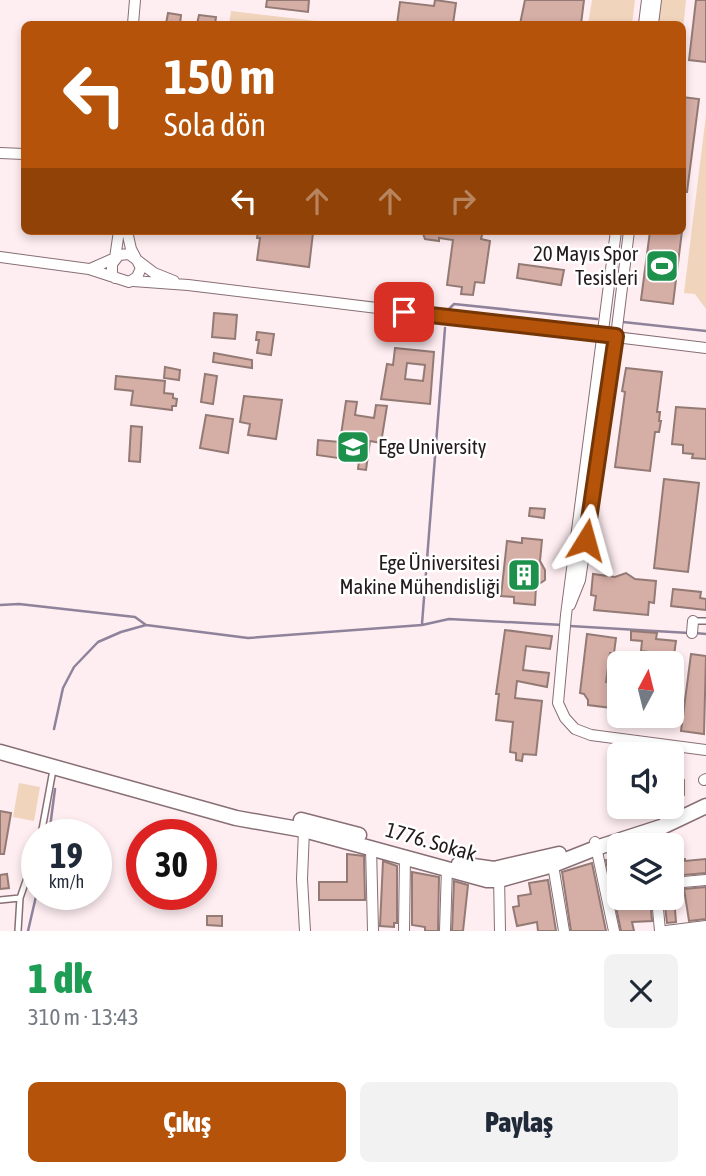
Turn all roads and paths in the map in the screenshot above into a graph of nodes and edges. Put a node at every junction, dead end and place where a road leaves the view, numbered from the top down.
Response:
1 (135, 0) edge
2 (647, 0) edge
3 (656, 0) edge
4 (133, 21) edge
5 (644, 21) edge
6 (653, 21) edge
7 (0, 153) edge
8 (21, 155) edge
9 (118, 235) edge
10 (128, 235) edge
11 (615, 235) edge
12 (629, 235) edge
13 (0, 257) edge
14 (115, 258) junction
15 (138, 261) junction
16 (89, 270) junction
17 (115, 278) junction
18 (134, 281) junction
19 (188, 285) junction
20 (602, 335) junction
21 (616, 336) junction
22 (706, 348) edge
23 (591, 469) junction
24 (693, 621) joint
25 (706, 621) edge
26 (692, 633) dead end
27 (706, 750) edge
28 (0, 752) edge
29 (53, 767) junction
30 (139, 788) junction
31 (706, 799) edge
32 (706, 806) edge
33 (44, 819) edge
34 (665, 821) junction
35 (304, 830) junction
36 (658, 833) edge
37 (595, 845) junction
38 (371, 847) junction
39 (405, 857) junction
40 (553, 865) junction
41 (447, 868) junction
42 (499, 874) junction
43 (706, 880) edge
44 (684, 882) edge
45 (21, 895) edge
46 (20, 898) junction
47 (0, 900) edge
48 (658, 910) edge
49 (706, 926) edge
50 (18, 931) edge
51 (305, 931) edge
52 (373, 931) edge
53 (404, 931) edge
54 (445, 931) edge
55 (500, 931) edge
56 (564, 931) edge
57 (614, 931) edge
58 (660, 931) edge
59 (666, 931) edge

1 - 4 street
2 - 5 street
3 - 6 street
7 - 8 street
9 - 14 street
10 - 15 street
11 - 20 street
12 - 21 street
13 - 16 street
14 - 15 street
14 - 16 street
14 - 17 street
15 - 18 street
15 - 19 street
16 - 17 street
17 - 18 street
18 - 19 street
19 - 20 street
20 - 21 street
20 - 23 street
21 - 22 street
21 - 23 street
23 - 27 street
24 - 25 lane
24 - 26 street
28 - 29 street, 1776. Sokak
29 - 30 street, 1776. Sokak
29 - 33 lane
30 - 35 street, 1776. Sokak
30 - 42 street, 1776. Sokak
31 - 34 street, 1776. Sokak
32 - 34 street, 1776. Sokak
34 - 36 street
34 - 37 street, 1776. Sokak
35 - 38 street, 1776. Sokak
35 - 51 street
37 - 40 street, 1776. Sokak
37 - 42 street, 1776. Sokak
37 - 57 street
38 - 39 street, 1776. Sokak
38 - 52 street
39 - 41 street, 1776. Sokak
39 - 53 street
40 - 42 street, 1776. Sokak
40 - 56 street
41 - 42 street, 1776. Sokak
41 - 54 street
42 - 55 street
43 - 44 street
45 - 46 lane
46 - 47 lane
46 - 50 lane
48 - 58 street
49 - 59 street

